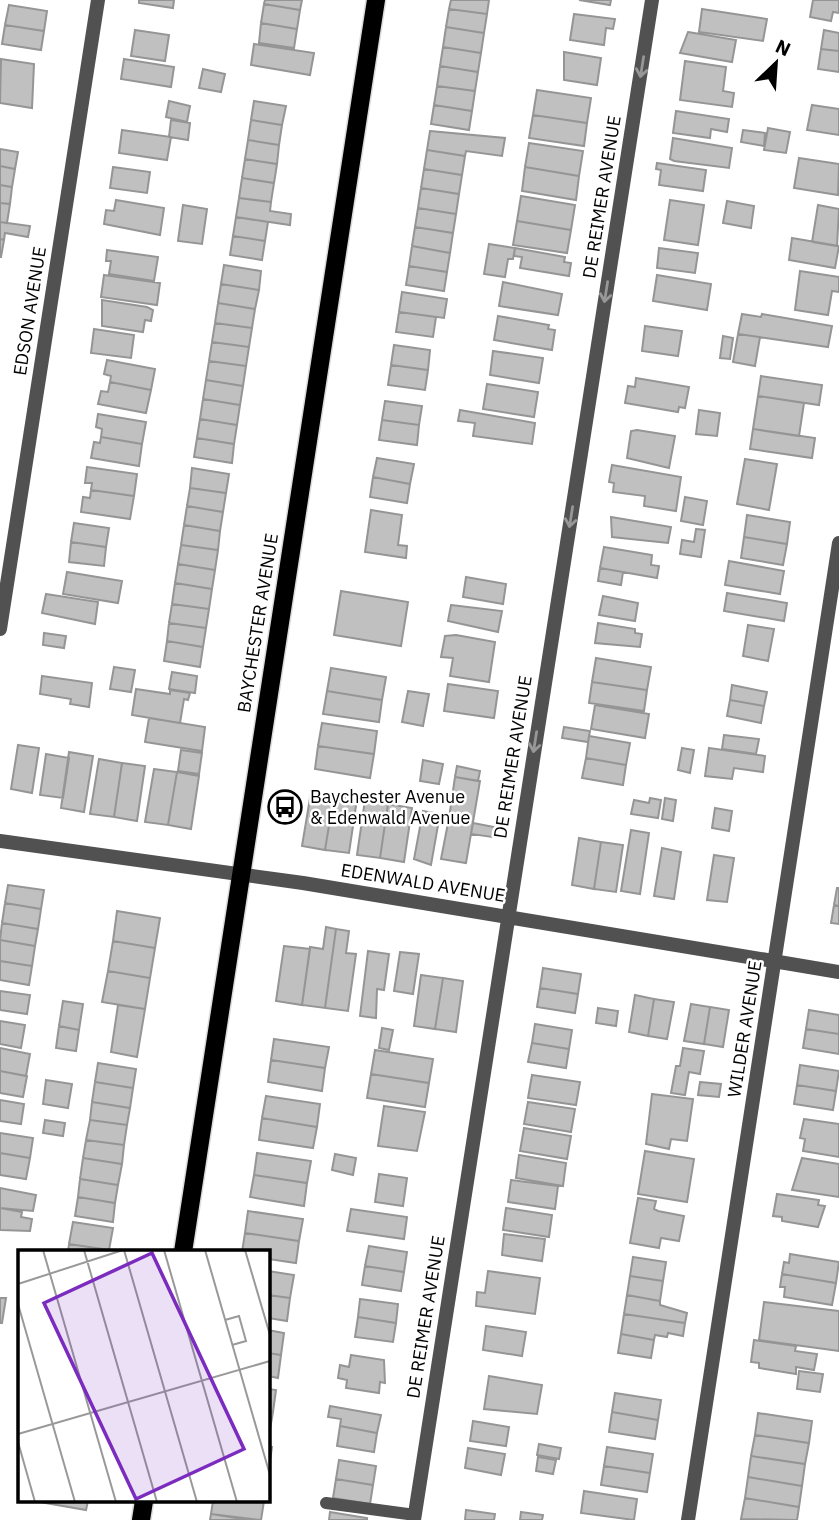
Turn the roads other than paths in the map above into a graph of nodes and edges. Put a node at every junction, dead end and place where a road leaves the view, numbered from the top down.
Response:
1 (98, 0) edge
2 (376, 0) edge
3 (652, 0) edge
4 (839, 543) edge
5 (0, 629) edge
6 (0, 841) edge
7 (240, 874) junction
8 (508, 915) junction
9 (775, 962) junction
10 (839, 972) edge
11 (183, 1250) edge
12 (144, 1502) edge
13 (326, 1503) dead end
14 (414, 1518) edge
15 (141, 1520) edge
16 (688, 1520) edge

1 - 5 street, EDSON AVENUE
2 - 7 main road, BAYCHESTER AVENUE
3 -> 8 street, DE REIMER AVENUE
4 - 9 street, WILDER AVENUE
6 - 7 street, EDENWALD AVENUE
7 - 8 street, EDENWALD AVENUE
7 - 11 main road, BAYCHESTER AVENUE
8 - 9 street, EDENWALD AVENUE
8 - 14 street, DE REIMER AVENUE
9 - 10 street, EDENWALD AVENUE
9 - 16 street, WILDER AVENUE
12 - 15 main road
13 - 14 lane

